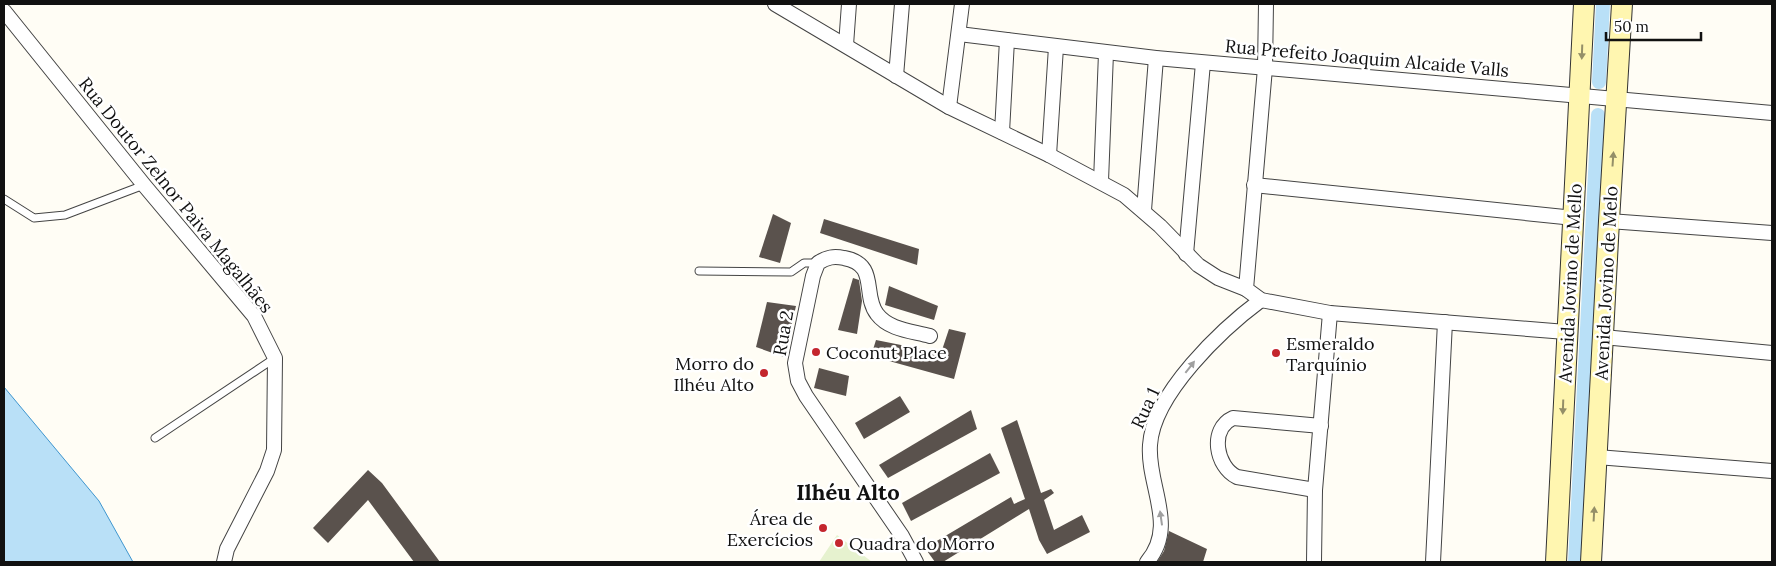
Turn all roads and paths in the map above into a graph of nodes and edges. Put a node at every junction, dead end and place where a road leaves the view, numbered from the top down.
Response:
1 (775, 4) edge
2 (849, 4) edge
3 (902, 4) edge
4 (962, 4) edge
5 (1266, 4) edge
6 (1584, 4) edge
7 (1622, 4) edge
8 (796, 9) edge
9 (4, 11) edge
10 (959, 34) junction
11 (1007, 40) junction
12 (846, 45) junction
13 (1056, 47) junction
14 (1106, 53) junction
15 (1156, 58) junction
16 (1203, 62) junction
17 (1265, 68) junction
18 (896, 76) junction
19 (1581, 96) junction
20 (1617, 99) junction
21 (949, 108) junction
22 (1772, 113) edge
23 (1002, 132) junction
24 (1049, 155) junction
25 (1101, 181) junction
26 (144, 185) junction
27 (1254, 185) junction
28 (4, 199) edge
29 (1144, 210) junction
30 (1574, 218) junction
31 (1608, 221) junction
32 (1772, 233) edge
33 (1186, 254) junction
34 (818, 263) junction
35 (699, 271) dead end
36 (1246, 289) junction
37 (1261, 300) junction
38 (1330, 313) junction
39 (1446, 322) junction
40 (1566, 332) junction
41 (930, 336) dead end
42 (1603, 337) junction
43 (1772, 353) edge
44 (275, 358) junction
45 (1321, 426) junction
46 (155, 438) dead end
47 (1597, 458) junction
48 (1772, 471) edge
49 (1315, 490) junction
50 (224, 562) edge
51 (916, 562) edge
52 (1147, 562) edge
53 (1314, 562) edge
54 (1433, 562) edge
55 (1556, 562) edge
56 (1592, 562) edge

1 - 8 street
2 - 12 street
3 - 18 street
4 - 10 street
5 - 17 street
6 -> 19 main road, Avenida Jovino de Mello
7 - 20 main road, Avenida Jovino de Melo
8 - 12 street
9 - 26 street, Rua Doutor Zelnor Paiva Magalhães
10 - 11 street, Rua Prefeito Joaquim Alcaide Valls
10 - 21 street
11 - 13 street, Rua Prefeito Joaquim Alcaide Valls
11 - 23 street
12 - 18 street
13 - 14 street, Rua Prefeito Joaquim Alcaide Valls
13 - 24 street
14 - 15 street, Rua Prefeito Joaquim Alcaide Valls
14 - 25 street
15 - 16 street, Rua Prefeito Joaquim Alcaide Valls
15 - 29 street
16 - 17 street, Rua Prefeito Joaquim Alcaide Valls
16 - 33 street
17 - 19 street, Rua Prefeito Joaquim Alcaide Valls
17 - 27 street
18 - 21 street
19 - 20 street, Rua Prefeito Joaquim Alcaide Valls
19 - 30 main road, Avenida Jovino de Mello
20 - 22 street, Rua Prefeito Joaquim Alcaide Valls
31 -> 20 main road, Avenida Jovino de Melo
21 - 23 street
23 - 24 street
24 - 25 street
25 - 29 street
26 - 28 lane
26 - 44 street, Rua Doutor Zelnor Paiva Magalhães
27 - 30 street
27 - 36 street
29 - 33 street
30 - 40 main road, Avenida Jovino de Mello
31 - 32 street
31 - 42 main road, Avenida Jovino de Melo
33 - 36 street
34 - 35 lane
34 - 41 street
34 - 51 street, Rua 2
36 - 37 street
37 - 38 street
52 -> 37 street, Rua 1
38 - 39 street
38 - 45 street
39 - 40 street
39 - 54 street
40 -> 55 main road, Avenida Jovino de Mello
42 - 43 street
42 - 47 main road, Avenida Jovino de Melo
44 - 46 lane
44 - 50 street, Rua Doutor Zelnor Paiva Magalhães
45 - 49 street
45 - 49 street
47 - 48 street
56 -> 47 main road, Avenida Jovino de Melo
49 - 53 street

